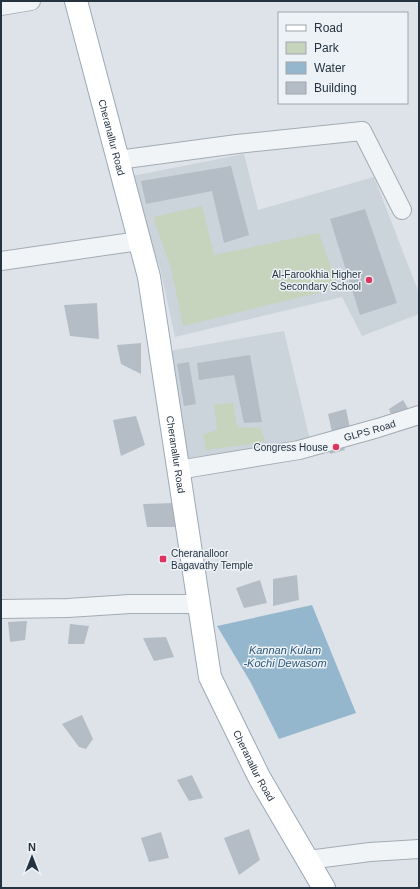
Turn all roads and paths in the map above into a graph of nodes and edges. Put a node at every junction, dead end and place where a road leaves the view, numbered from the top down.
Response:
1 (31, 1) edge
2 (76, 1) edge
3 (1, 6) edge
4 (118, 160) junction
5 (402, 210) dead end
6 (139, 241) junction
7 (1, 261) edge
8 (419, 415) edge
9 (178, 470) junction
10 (199, 604) junction
11 (1, 609) edge
12 (419, 849) edge
13 (308, 860) junction
14 (324, 888) edge

1 - 3 street
2 - 4 main road, Cheranallur Road
4 - 5 street
4 - 6 main road, Cheranallur Road
6 - 7 street
6 - 9 main road, Cheranallur Road
8 - 9 street, GLPS Road
9 - 10 main road, Cheranallur Road
10 - 11 street
10 - 13 main road, Cheranallur Road
12 - 13 street
13 - 14 main road, Cheranallur Road

